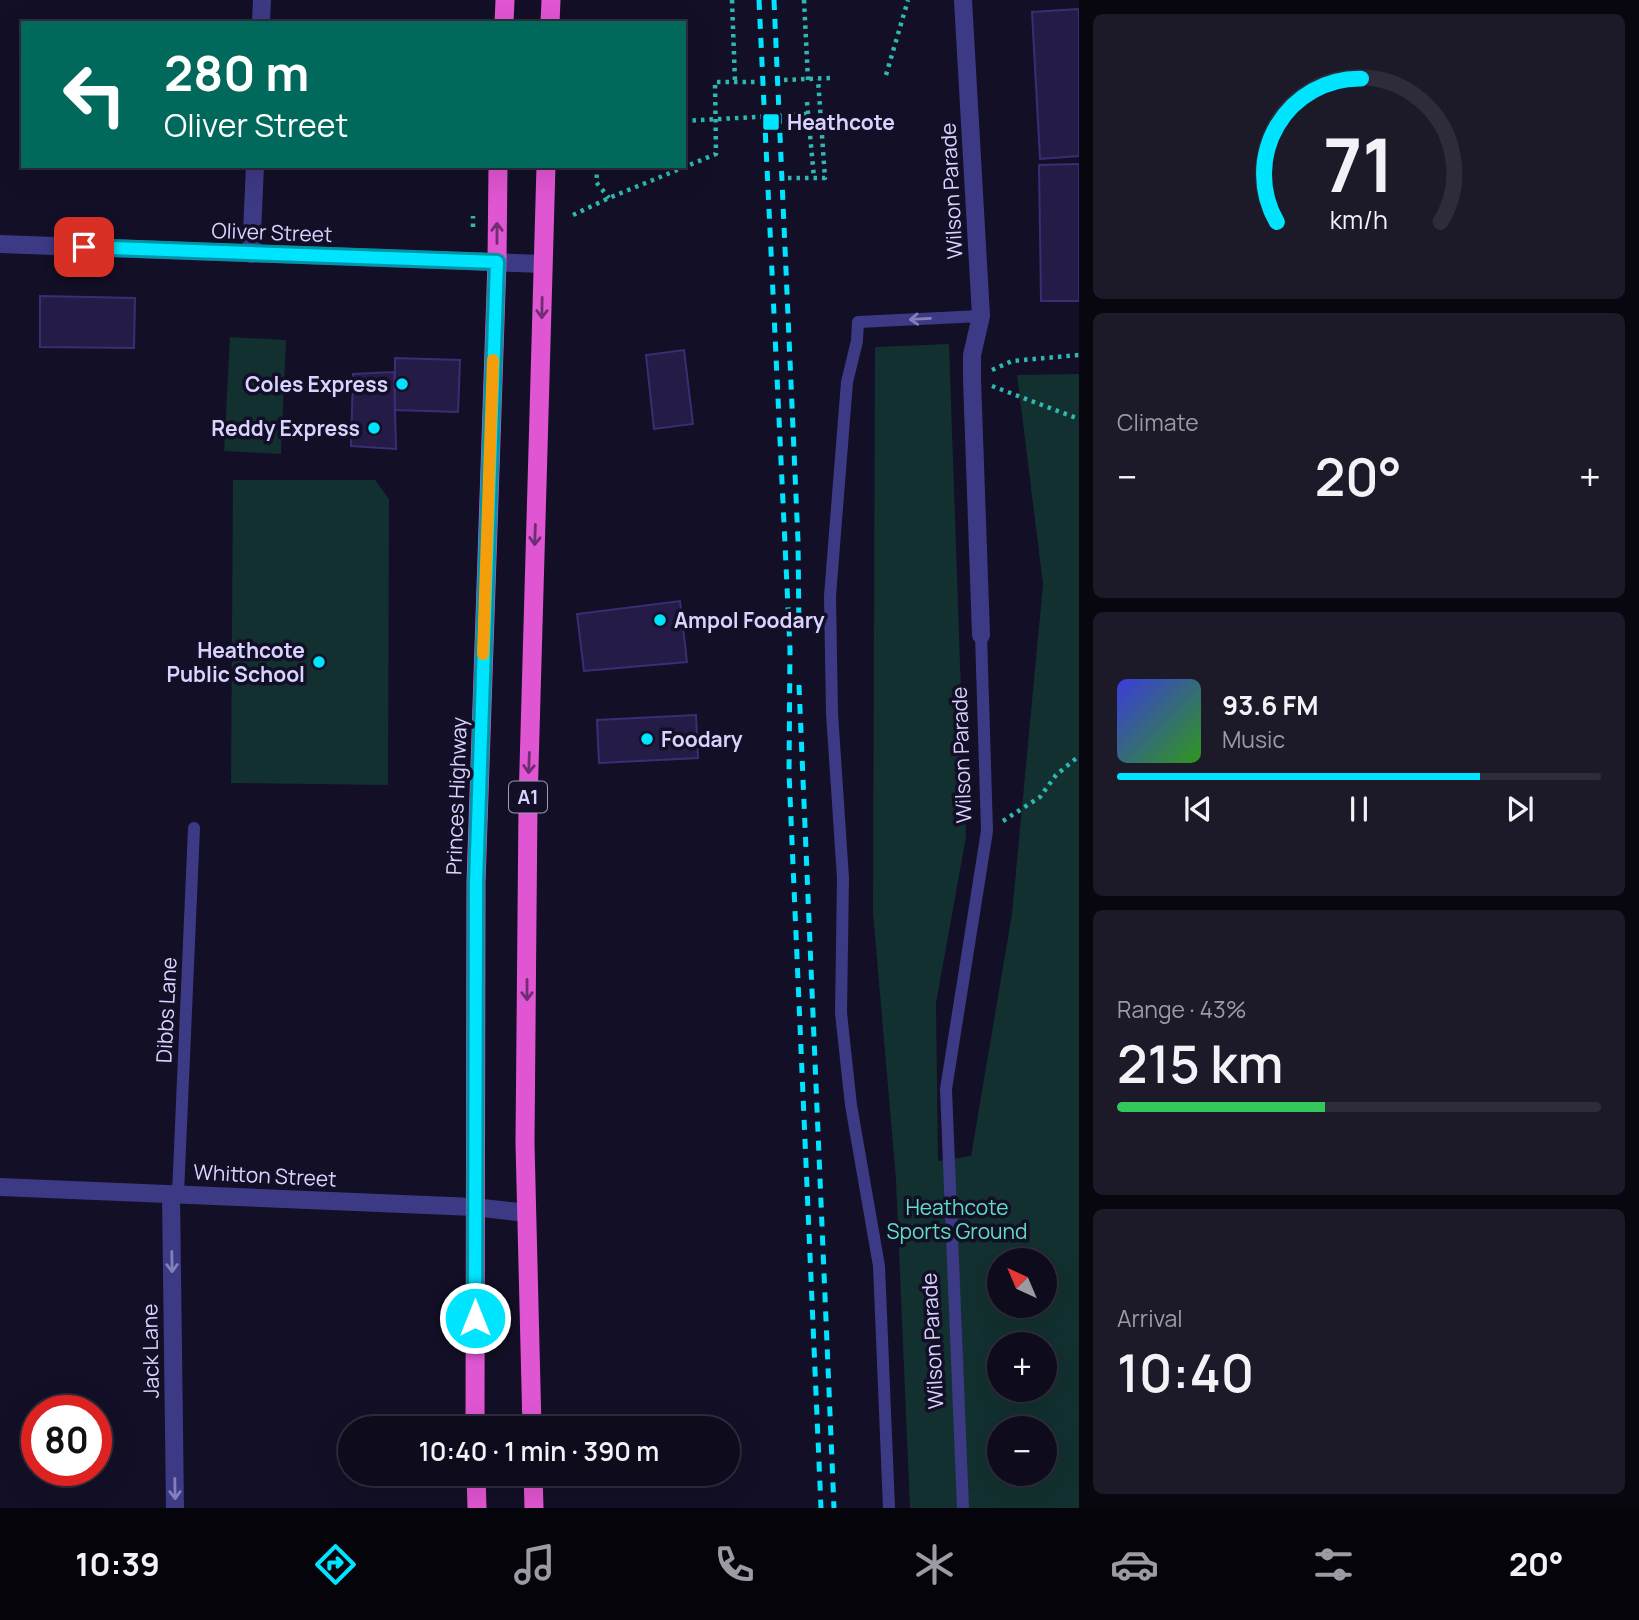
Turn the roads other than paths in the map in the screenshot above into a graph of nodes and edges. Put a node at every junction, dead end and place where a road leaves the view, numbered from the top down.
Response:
1 (262, 0) edge
2 (505, 0) edge
3 (551, 0) edge
4 (963, 0) edge
5 (261, 21) edge
6 (504, 21) edge
7 (550, 21) edge
8 (255, 168) edge
9 (498, 168) edge
10 (545, 168) edge
11 (0, 244) edge
12 (251, 254) junction
13 (497, 262) junction
14 (543, 264) junction
15 (981, 316) junction
16 (981, 635) joint
17 (194, 828) dead end
18 (0, 1187) edge
19 (174, 1194) junction
20 (474, 1207) junction
21 (527, 1213) junction
22 (475, 1416) edge
23 (532, 1416) edge
24 (476, 1486) edge
25 (533, 1486) edge
26 (175, 1508) edge
27 (477, 1508) edge
28 (534, 1508) edge
29 (889, 1508) edge
30 (963, 1508) edge

1 - 5 street
2 - 6 highway
3 - 7 highway
4 - 15 street, Wilson Parade
8 - 12 street
13 -> 9 highway, Princes Highway / A1
10 - 14 highway, A1
11 - 12 street, Oliver Street
12 - 13 street, Oliver Street
13 - 14 street, Oliver Street
13 - 20 highway, Princes Highway / A1
14 -> 21 highway, A1
15 - 16 street, Wilson Parade
15 -> 29 lane
16 - 30 lane, Wilson Parade
17 - 19 lane, Dibbs Lane
18 - 19 street, Whitton Street
19 - 20 street, Whitton Street
19 -> 26 street, Jack Lane
20 - 21 street, Whitton Street
20 - 22 highway, Princes Highway / A1
21 - 23 highway, A1
24 - 27 highway
25 - 28 highway

